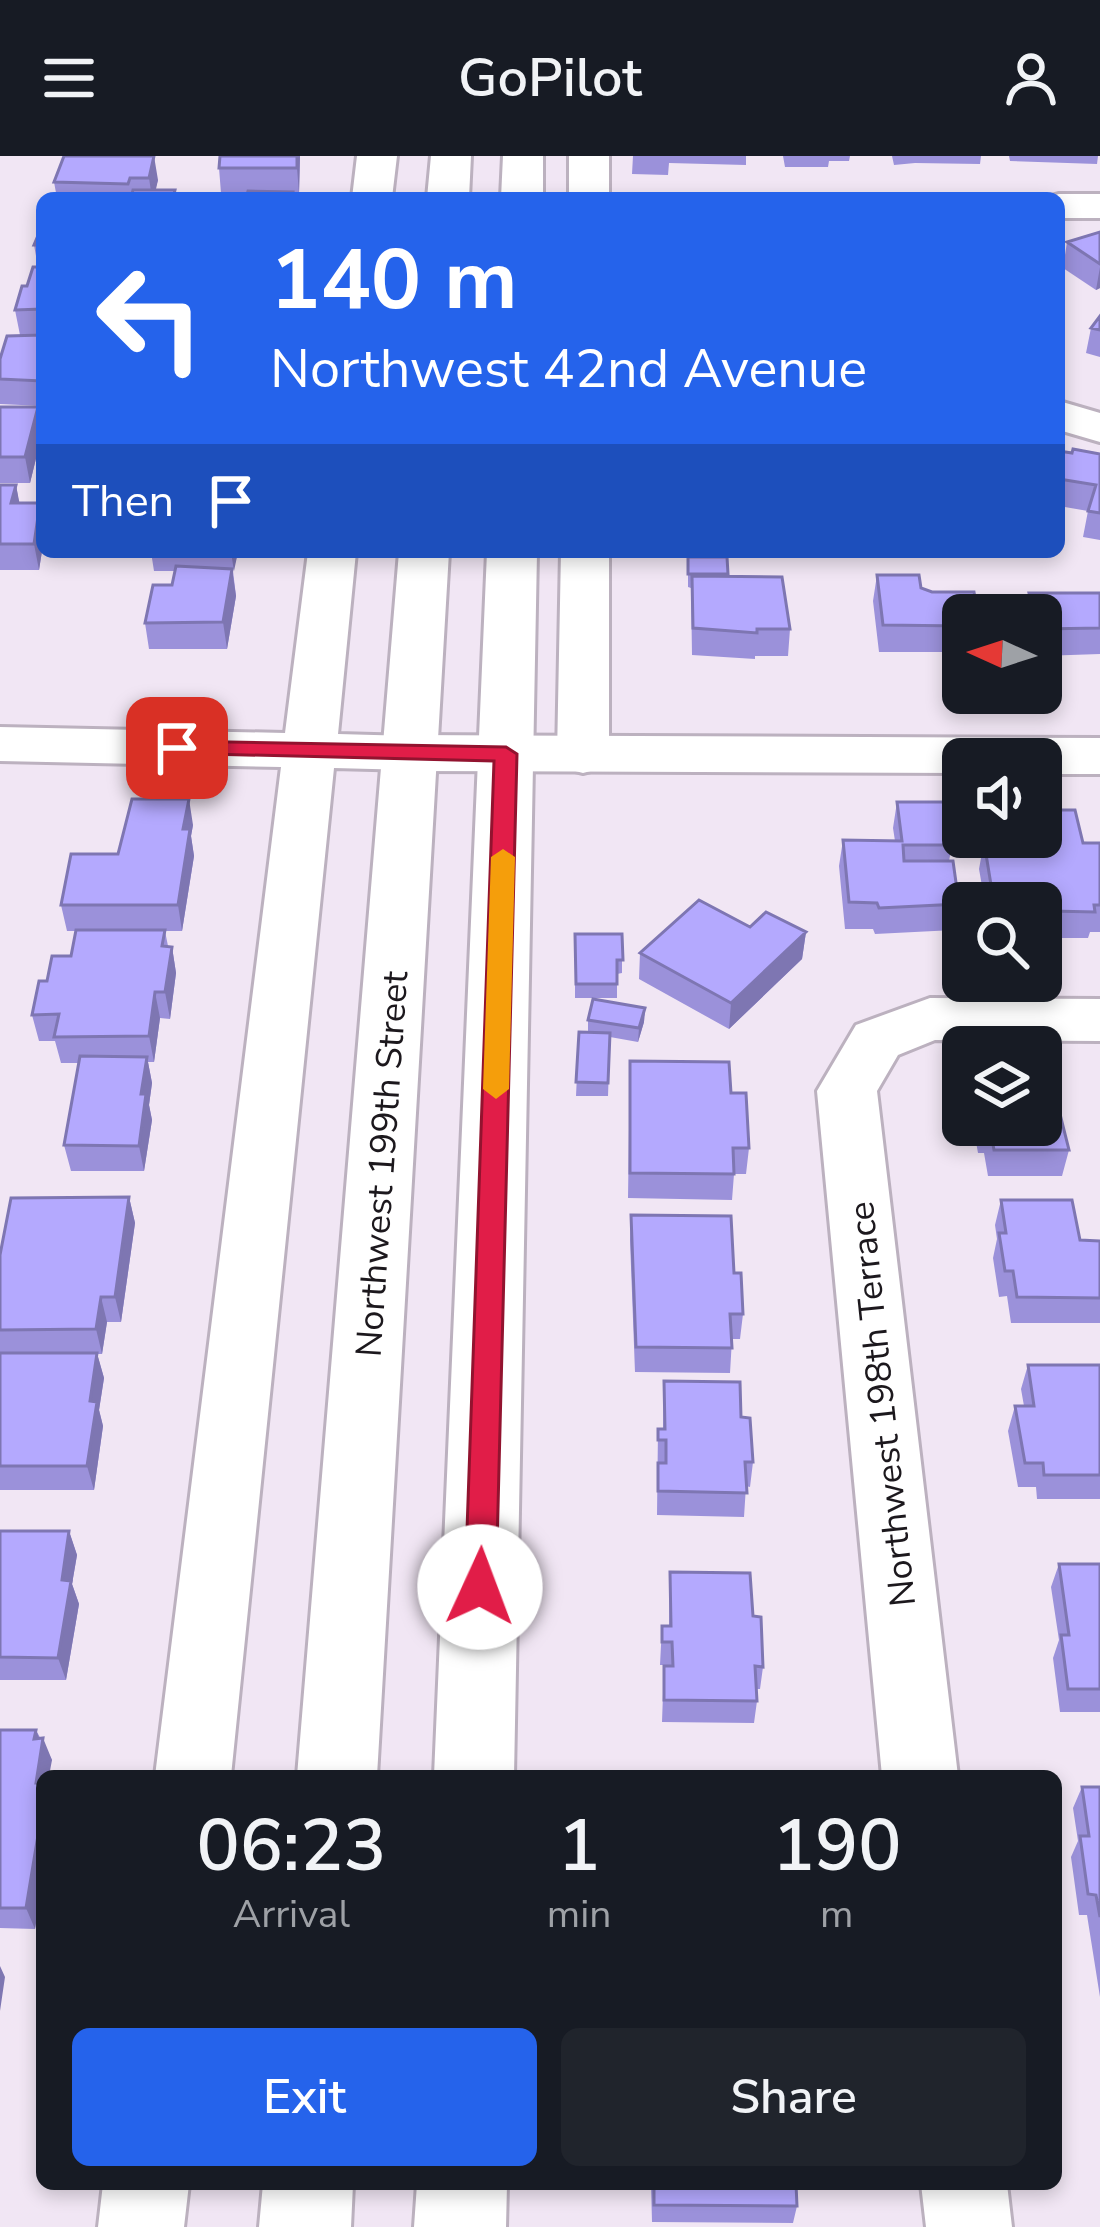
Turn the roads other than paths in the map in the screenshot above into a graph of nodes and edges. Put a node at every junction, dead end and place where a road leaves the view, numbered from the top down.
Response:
1 (377, 156) edge
2 (451, 156) edge
3 (523, 156) edge
4 (589, 156) edge
5 (373, 192) edge
6 (448, 192) edge
7 (522, 192) edge
8 (589, 192) edge
9 (1065, 206) edge
10 (1100, 206) edge
11 (331, 558) edge
12 (424, 558) edge
13 (512, 558) edge
14 (585, 558) edge
15 (0, 744) edge
16 (309, 751) junction
17 (410, 753) junction
18 (506, 754) junction
19 (583, 756) junction
20 (1100, 756) edge
21 (1100, 1020) edge
22 (194, 1770) edge
23 (338, 1770) edge
24 (475, 1770) edge
25 (919, 1770) edge
26 (145, 2190) edge
27 (308, 2190) edge
28 (462, 2190) edge
29 (965, 2190) edge
30 (141, 2227) edge
31 (305, 2227) edge
32 (460, 2227) edge
33 (968, 2227) edge

1 - 5 street
2 - 6 main road
3 - 7 main road
4 - 8 street
9 - 10 street
11 - 16 street
12 - 17 main road, Northwest 199th Street
13 - 18 main road
14 - 19 street
15 - 16 street
16 - 17 street
16 - 22 street
17 - 18 main road
17 - 23 main road, Northwest 199th Street
18 - 19 main road
18 - 24 main road
19 - 20 main road
21 - 25 street, Northwest 198th Terrace
26 - 30 street
27 - 31 main road
28 - 32 main road
29 - 33 street

